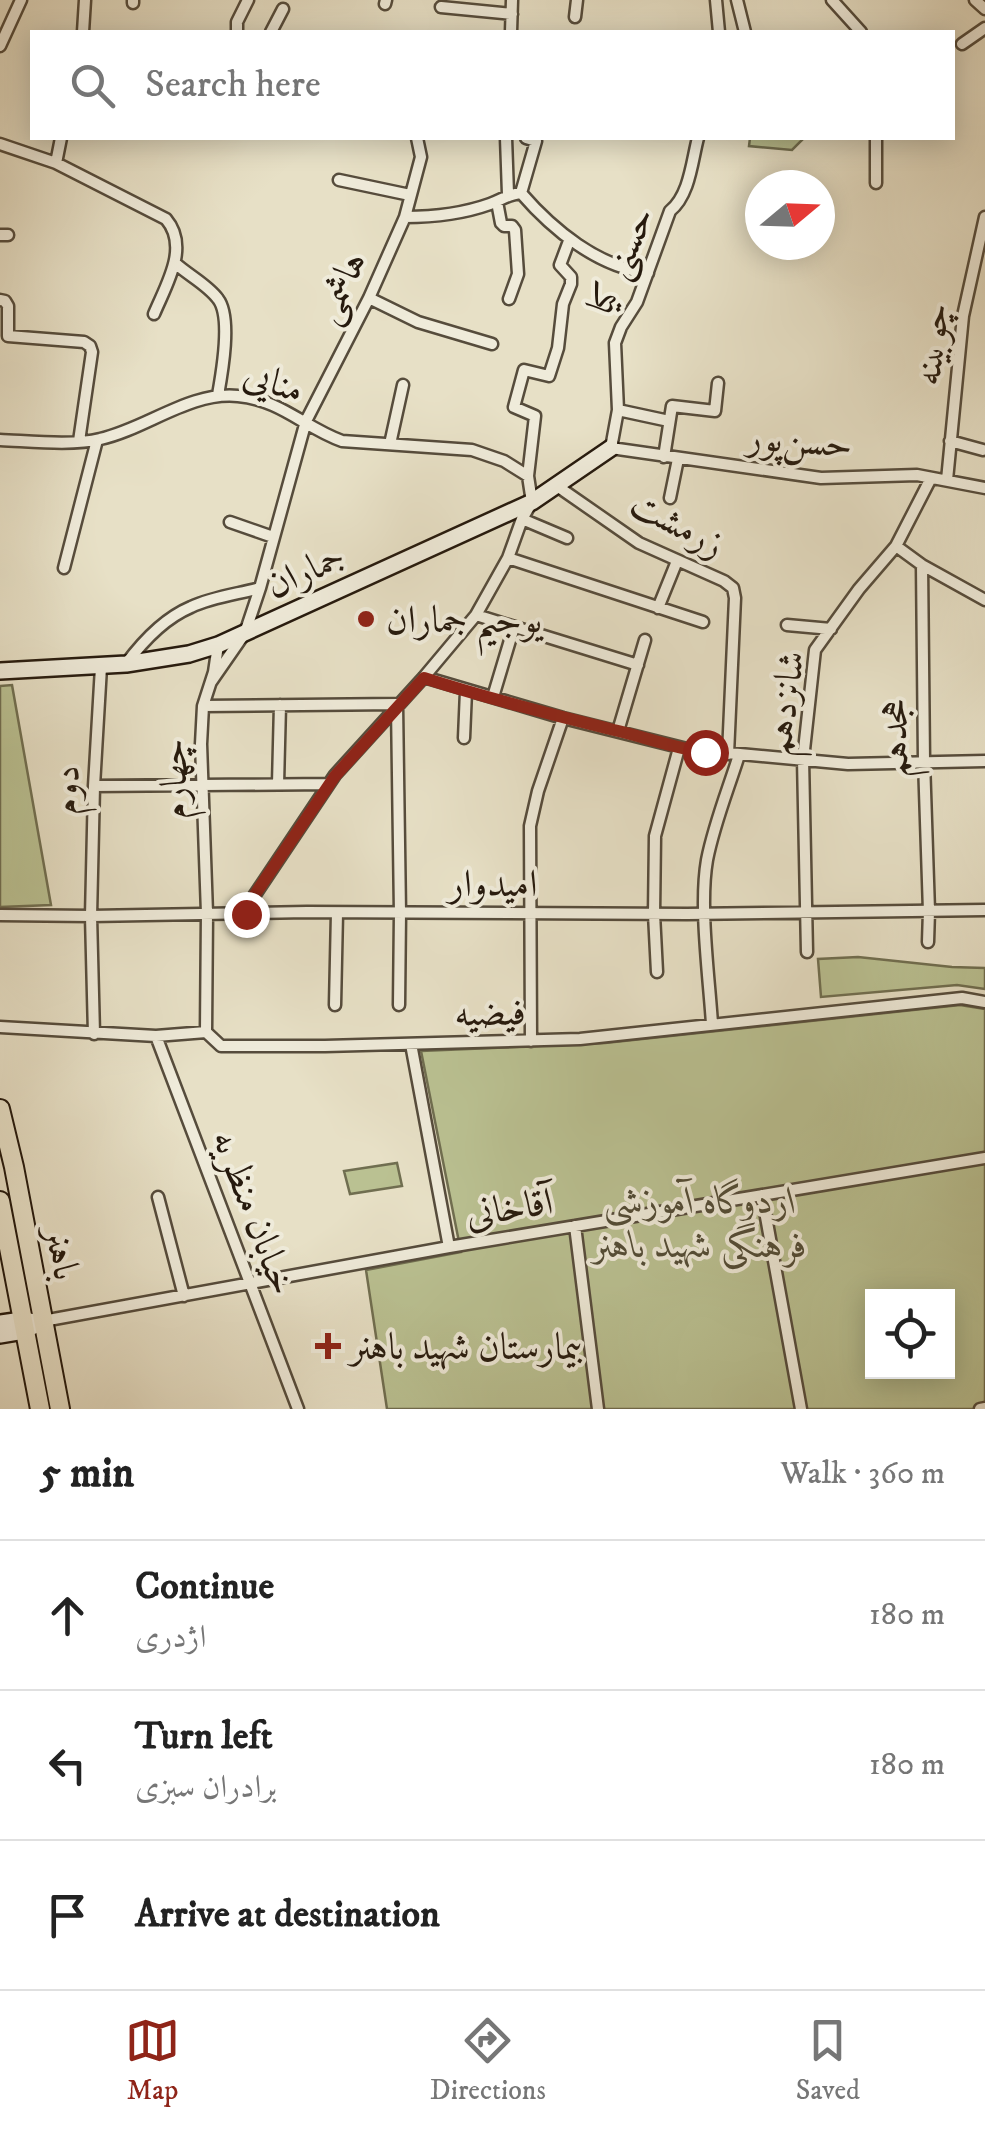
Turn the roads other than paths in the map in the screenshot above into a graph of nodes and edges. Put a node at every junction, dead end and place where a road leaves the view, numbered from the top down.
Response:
1 (20, 0) edge
2 (85, 0) edge
3 (248, 0) edge
4 (512, 0) edge
5 (577, 0) edge
6 (716, 0) edge
7 (737, 0) edge
8 (832, 0) edge
9 (976, 0) edge
10 (441, 6) dead end
11 (985, 9) edge
12 (283, 10) dead end
13 (512, 14) junction
14 (575, 16) dead end
15 (985, 28) edge
16 (83, 30) edge
17 (237, 30) edge
18 (272, 30) edge
19 (512, 30) edge
20 (719, 30) edge
21 (744, 30) edge
22 (859, 30) edge
23 (962, 44) dead end
24 (0, 46) edge
25 (61, 140) edge
26 (417, 140) edge
27 (506, 140) edge
28 (533, 140) edge
29 (698, 140) edge
30 (876, 140) edge
31 (0, 144) edge
32 (56, 163) junction
33 (339, 180) dead end
34 (876, 183) dead end
35 (520, 193) junction
36 (508, 194) junction
37 (410, 195) junction
38 (497, 202) junction
39 (985, 216) edge
40 (406, 217) junction
41 (569, 241) junction
42 (175, 263) junction
43 (648, 272) junction
44 (369, 298) junction
45 (509, 299) dead end
46 (0, 300) edge
47 (154, 314) dead end
48 (492, 344) dead end
49 (718, 382) dead end
50 (404, 385) dead end
51 (218, 395) junction
52 (618, 410) junction
53 (306, 421) junction
54 (669, 421) junction
55 (0, 440) edge
56 (98, 440) junction
57 (79, 441) junction
58 (950, 441) junction
59 (390, 444) junction
60 (611, 448) junction
61 (983, 450) edge
62 (664, 456) junction
63 (678, 459) junction
64 (528, 476) junction
65 (931, 478) junction
66 (946, 480) junction
67 (557, 486) junction
68 (985, 488) edge
69 (670, 498) dead end
70 (532, 502) junction
71 (522, 518) junction
72 (230, 522) dead end
73 (273, 537) junction
74 (566, 538) dead end
75 (896, 546) junction
76 (508, 558) junction
77 (677, 561) junction
78 (922, 564) junction
79 (64, 568) dead end
80 (260, 588) junction
81 (985, 600) edge
82 (658, 608) junction
83 (476, 615) junction
84 (703, 622) dead end
85 (787, 625) dead end
86 (514, 627) junction
87 (831, 629) junction
88 (245, 632) junction
89 (645, 640) dead end
90 (218, 645) junction
91 (126, 664) junction
92 (638, 666) junction
93 (101, 667) junction
94 (0, 671) edge
95 (424, 678) junction
96 (210, 682) junction
97 (466, 691) junction
98 (493, 697) junction
99 (397, 704) junction
100 (280, 705) junction
101 (204, 706) junction
102 (562, 718) junction
103 (618, 730) junction
104 (464, 738) dead end
105 (678, 748) junction
106 (734, 755) junction
107 (803, 759) junction
108 (924, 761) junction
109 (985, 761) edge
110 (202, 784) junction
111 (278, 784) junction
112 (329, 784) junction
113 (94, 786) junction
114 (930, 910) junction
115 (985, 910) edge
116 (804, 911) junction
117 (337, 912) junction
118 (400, 913) junction
119 (532, 913) junction
120 (207, 914) junction
121 (246, 914) junction
122 (654, 914) junction
123 (705, 914) junction
124 (0, 915) edge
125 (90, 916) junction
126 (928, 942) dead end
127 (807, 952) dead end
128 (657, 972) dead end
129 (985, 1002) edge
130 (336, 1005) dead end
131 (399, 1005) dead end
132 (712, 1024) junction
133 (0, 1027) edge
134 (206, 1032) junction
135 (94, 1034) junction
136 (156, 1036) junction
137 (531, 1040) junction
138 (411, 1044) junction
139 (0, 1109) edge
140 (985, 1158) edge
141 (762, 1195) junction
142 (158, 1197) dead end
143 (0, 1201) edge
144 (575, 1226) junction
145 (449, 1247) junction
146 (252, 1284) junction
147 (184, 1296) junction
148 (0, 1324) edge
149 (32, 1324) junction
150 (0, 1335) edge
151 (40, 1409) edge
152 (60, 1409) edge
153 (298, 1409) edge
154 (598, 1409) edge
155 (801, 1409) edge

1 - 24 street
2 - 16 street
3 - 17 street
4 - 13 street
5 - 14 street
6 - 20 street
7 - 21 street
8 - 22 street
9 - 11 street
10 - 13 street
12 - 18 street
13 - 19 street
15 - 23 street
25 - 32 street
26 - 37 street, هاشمی
27 - 36 street
28 - 35 street
29 - 43 street, حسنی کیا
30 - 34 street
31 - 32 street
32 - 42 street
33 - 37 street
35 - 36 street
35 - 41 street
36 - 38 street
37 - 40 street, هاشمی
38 - 40 street
38 - 45 street
39 - 58 street, چوبینه
40 - 44 street, هاشمی
41 - 43 street
41 - 64 street
42 - 47 street
42 - 51 street
43 - 52 street, حسنی کیا
44 - 48 street
44 - 53 street, هاشمی
46 - 57 street
49 - 54 street
50 - 59 street
51 - 53 street, منایی
51 - 56 street, منایی
52 - 54 street
52 - 60 street, حسنی کیا
53 - 59 street, منایی
53 - 73 street, هاشمی
54 - 62 street
55 - 57 street, منایی
56 - 57 street, منایی
56 - 79 street
58 - 61 street
58 - 66 street, چوبینه
59 - 64 street, منایی
60 - 62 street, حسن‌پور
60 - 67 main road, جماران
62 - 63 street, حسن‌پور
63 - 65 street, حسن‌پور
63 - 69 street
64 - 70 street
65 - 66 street, حسن‌پور
65 - 75 street, شانزدهم
66 - 68 street, حسن‌پور
67 - 70 main road, جماران
67 - 77 street, زرمشت
70 - 71 street
70 - 88 main road, جماران
71 - 74 street
71 - 76 street
72 - 73 street
73 - 80 street, هاشمی
75 - 78 street
75 - 87 street, شانزدهم
76 - 82 street
76 - 83 street
77 - 82 street
77 - 106 street, زرمشت
78 - 81 street
78 - 108 street, هجدهم
80 - 88 street, هاشمی
80 - 91 street
82 - 84 street
83 - 86 street
83 - 95 street
85 - 87 street
86 - 92 street
86 - 98 street
87 - 107 street, شانزدهم
88 - 90 main road, جماران
88 - 96 street, هاشمی
89 - 92 street
90 - 91 main road, جماران
90 - 96 street, چهارم
91 - 93 main road, جماران
92 - 103 street
93 - 94 main road, جماران
93 - 113 street, دوم
95 - 97 street
95 - 99 street
96 - 101 street, چهارم
97 - 98 street
97 - 104 street
98 - 102 street
99 - 100 street
99 - 112 street
99 - 118 street
100 - 101 street
100 - 111 street
101 - 110 street, چهارم
102 - 103 street
102 - 119 street
103 - 105 street
105 - 106 street
105 - 122 street
106 - 107 street
106 - 123 street, زرمشت
107 - 108 street
107 - 116 street, شانزدهم
108 - 109 street
108 - 114 street, هجدهم
110 - 111 street
110 - 113 street
110 - 120 street, چهارم
111 - 112 street
112 - 121 street
113 - 125 street, دوم
114 - 115 street, امیدوار
114 - 116 street, امیدوار
114 - 126 street, هجدهم
116 - 123 street, امیدوار
116 - 127 street, شانزدهم
117 - 118 street, امیدوار
117 - 121 street, امیدوار
117 - 130 street
118 - 119 street, امیدوار
118 - 131 street
119 - 122 street, امیدوار
119 - 137 street
120 - 121 street, امیدوار
120 - 125 street, امیدوار
120 - 134 street, چهارم
122 - 123 street, امیدوار
122 - 128 street
123 - 132 street, زرمشت
124 - 125 street, امیدوار
125 - 135 street, دوم
129 - 132 street, فیضیه
132 - 137 street, فیضیه
133 - 135 street, فیضیه
134 - 136 street, فیضیه
134 - 138 street, فیضیه
135 - 136 street, فیضیه
136 - 146 street, خیابان منظریه
137 - 138 street, فیضیه
138 - 145 street
139 - 149 main road, باهنر
140 - 141 street, آقاخانی
141 - 144 street, آقاخانی
141 - 155 street
142 - 147 street
143 - 149 main road, باهنر
144 - 145 street, آقاخانی
144 - 154 street
145 - 146 street, آقاخانی
146 - 147 street, آقاخانی
146 - 153 street, خیابان منظریه
147 - 149 street, آقاخانی
148 - 149 main road
149 - 150 main road
149 - 151 main road, باهنر
149 - 152 main road, باهنر

